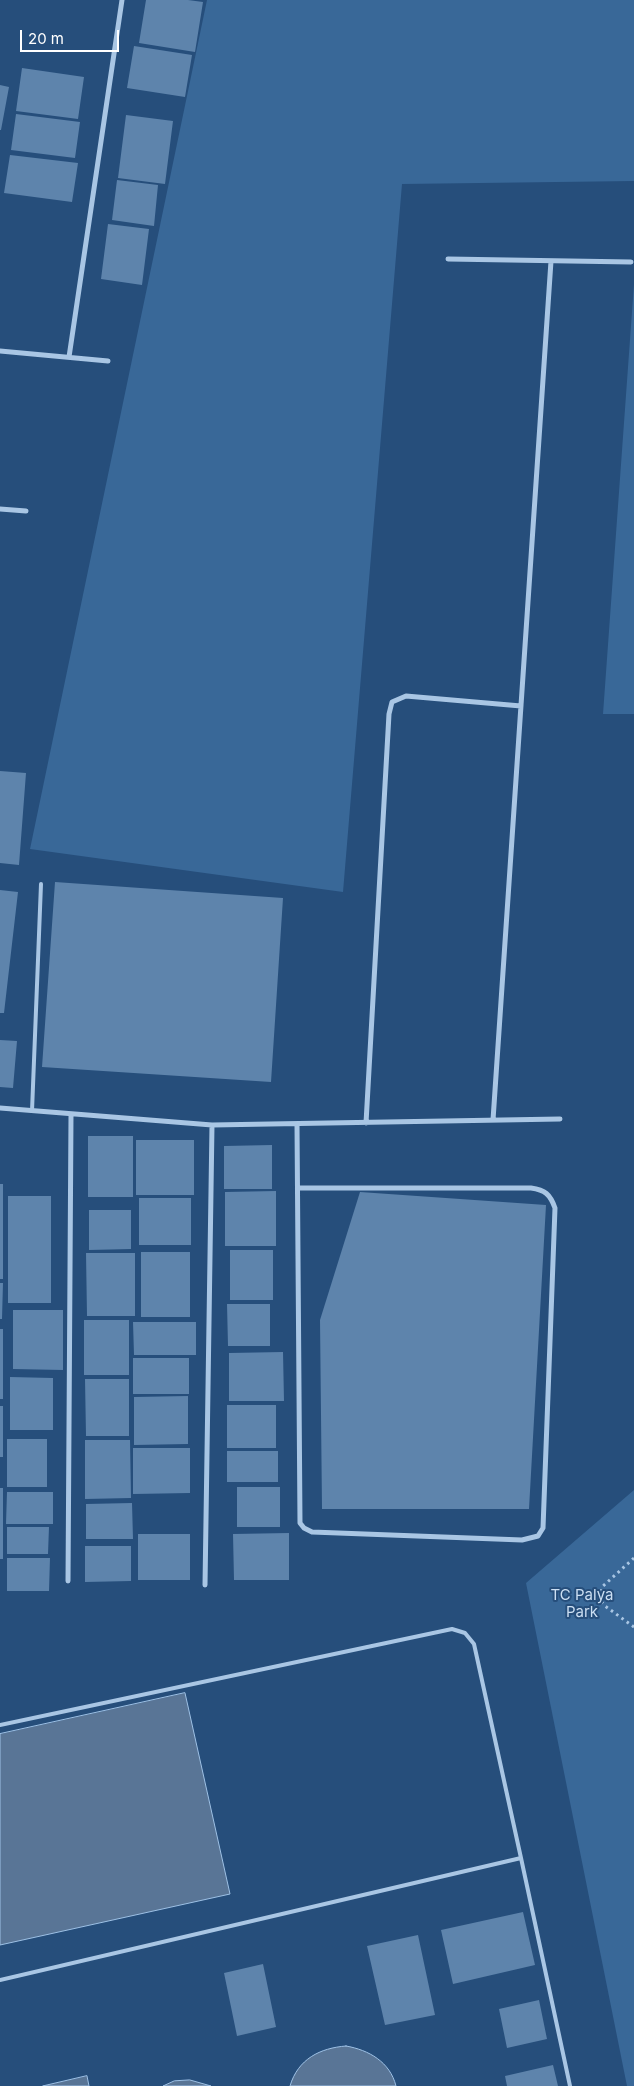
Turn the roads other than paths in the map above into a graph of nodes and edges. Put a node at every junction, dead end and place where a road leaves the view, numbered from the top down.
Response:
1 (122, 0) edge
2 (448, 259) dead end
3 (551, 261) junction
4 (631, 262) dead end
5 (0, 351) edge
6 (68, 357) junction
7 (108, 361) dead end
8 (0, 510) edge
9 (26, 511) dead end
10 (521, 706) junction
11 (41, 884) dead end
12 (0, 1108) edge
13 (32, 1111) junction
14 (71, 1115) junction
15 (560, 1119) dead end
16 (493, 1120) junction
17 (366, 1123) junction
18 (297, 1124) junction
19 (212, 1125) junction
20 (298, 1188) junction
21 (68, 1581) dead end
22 (205, 1586) dead end
23 (0, 1724) edge
24 (521, 1858) junction
25 (0, 1980) edge
26 (570, 2086) edge

1 - 6 street
2 - 3 street
3 - 4 street
3 - 10 street
5 - 6 street
6 - 7 street
8 - 9 street
10 - 16 street
10 - 17 street
11 - 13 lane
12 - 13 street
13 - 14 street
14 - 19 street
14 - 21 street
15 - 16 street
16 - 17 street
17 - 18 street
18 - 19 street
18 - 20 street
19 - 22 street
20 - 20 street
23 - 24 lane
24 - 25 lane
24 - 26 lane

